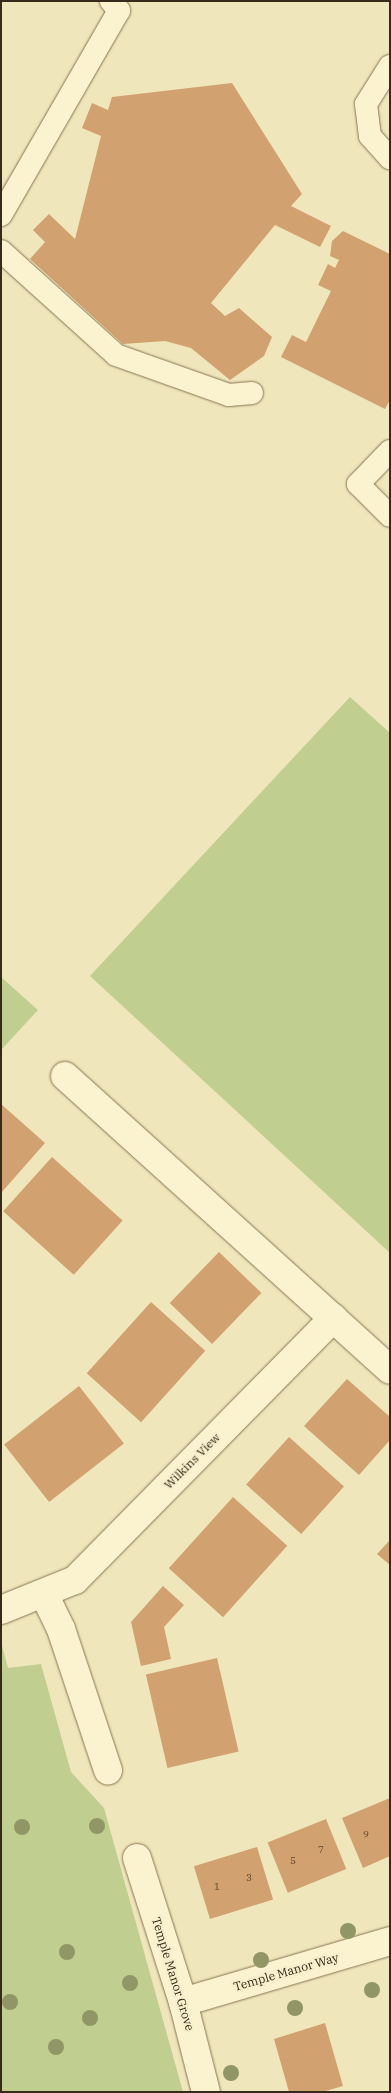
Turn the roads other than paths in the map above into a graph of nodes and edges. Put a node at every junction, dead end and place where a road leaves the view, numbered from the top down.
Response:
1 (111, 1) edge
2 (390, 66) edge
3 (390, 158) edge
4 (1, 215) edge
5 (1, 251) edge
6 (252, 393) dead end
7 (390, 451) edge
8 (390, 516) edge
9 (65, 1076) dead end
10 (334, 1318) junction
11 (390, 1370) edge
12 (44, 1594) junction
13 (1, 1610) edge
14 (108, 1770) dead end
15 (137, 1858) dead end
16 (390, 1941) edge
17 (183, 2002) junction
18 (206, 2092) edge

1 - 4 lane
2 - 3 lane
5 - 6 lane
7 - 8 lane
9 - 10 street
10 - 11 street
10 - 12 street, Wilkins View
12 - 13 street, Wilkins View
12 - 14 street
15 - 17 street, Temple Manor Grove
16 - 17 street, Temple Manor Way
17 - 18 street, Temple Manor Grove

